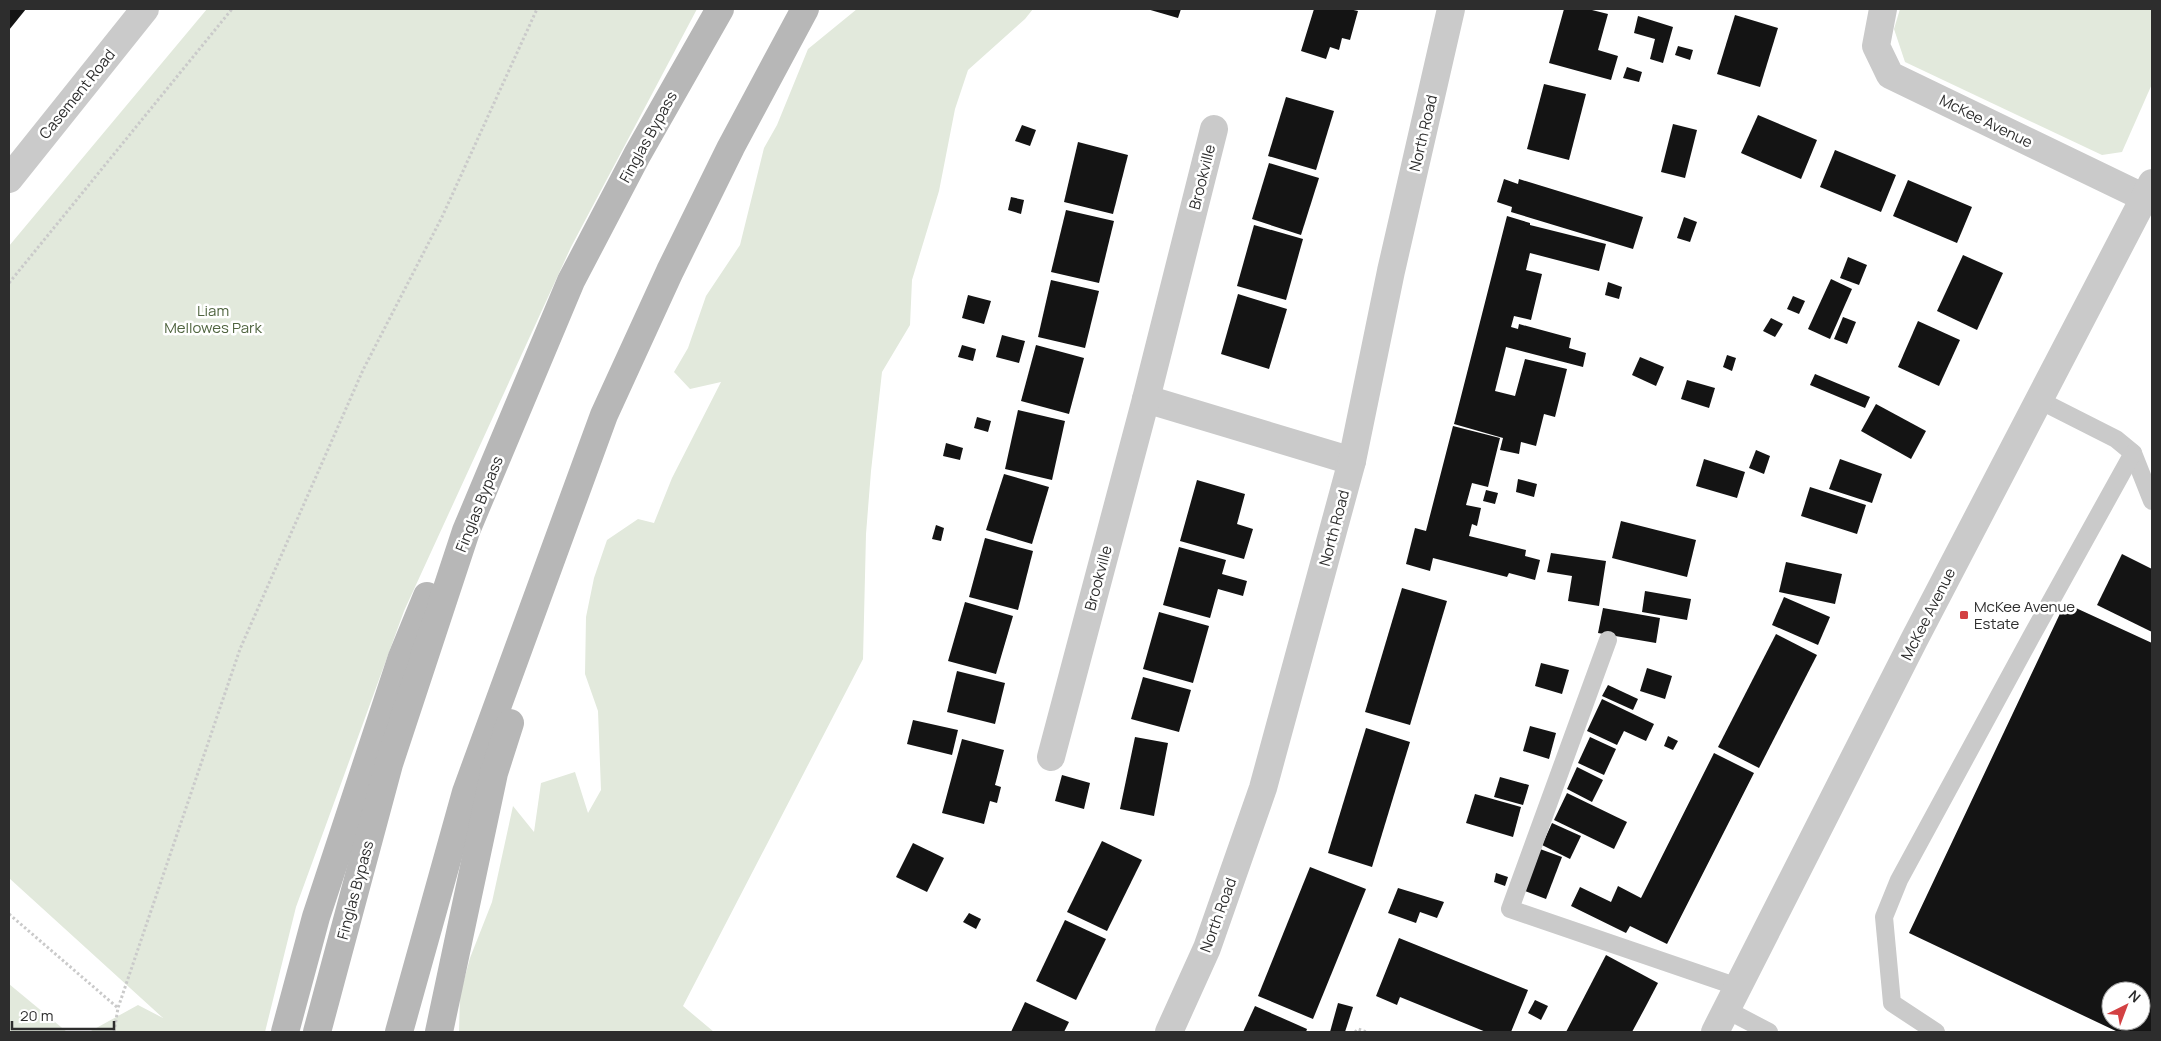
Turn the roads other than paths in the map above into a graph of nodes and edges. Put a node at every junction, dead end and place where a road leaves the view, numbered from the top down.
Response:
1 (145, 9) edge
2 (720, 9) edge
3 (804, 9) edge
4 (1451, 9) edge
5 (1883, 9) edge
6 (1214, 129) dead end
7 (9, 178) edge
8 (2149, 191) edge
9 (670, 271) junction
10 (572, 281) junction
11 (1146, 400) junction
12 (2039, 400) junction
13 (2133, 453) junction
14 (1352, 461) junction
15 (2152, 501) edge
16 (1608, 640) dead end
17 (1051, 758) dead end
18 (1727, 1010) edge
19 (285, 1032) edge
20 (317, 1032) edge
21 (399, 1032) edge
22 (439, 1032) edge
23 (1169, 1032) edge
24 (1769, 1032) edge
25 (1936, 1032) edge

1 - 7 street, Casement Road
2 - 10 main road, Finglas Bypass
3 - 9 main road
4 - 14 street, North Road
5 - 8 street, McKee Avenue
6 - 11 street, Brookville
8 - 12 street, McKee Avenue
9 - 21 main road
9 - 22 main road
10 - 19 main road
10 - 20 main road, Finglas Bypass
11 - 14 street
11 - 17 street, Brookville
12 - 13 lane
12 - 18 street, McKee Avenue
13 - 15 lane
13 - 25 lane
14 - 23 street, North Road
16 - 18 lane
18 - 24 lane

